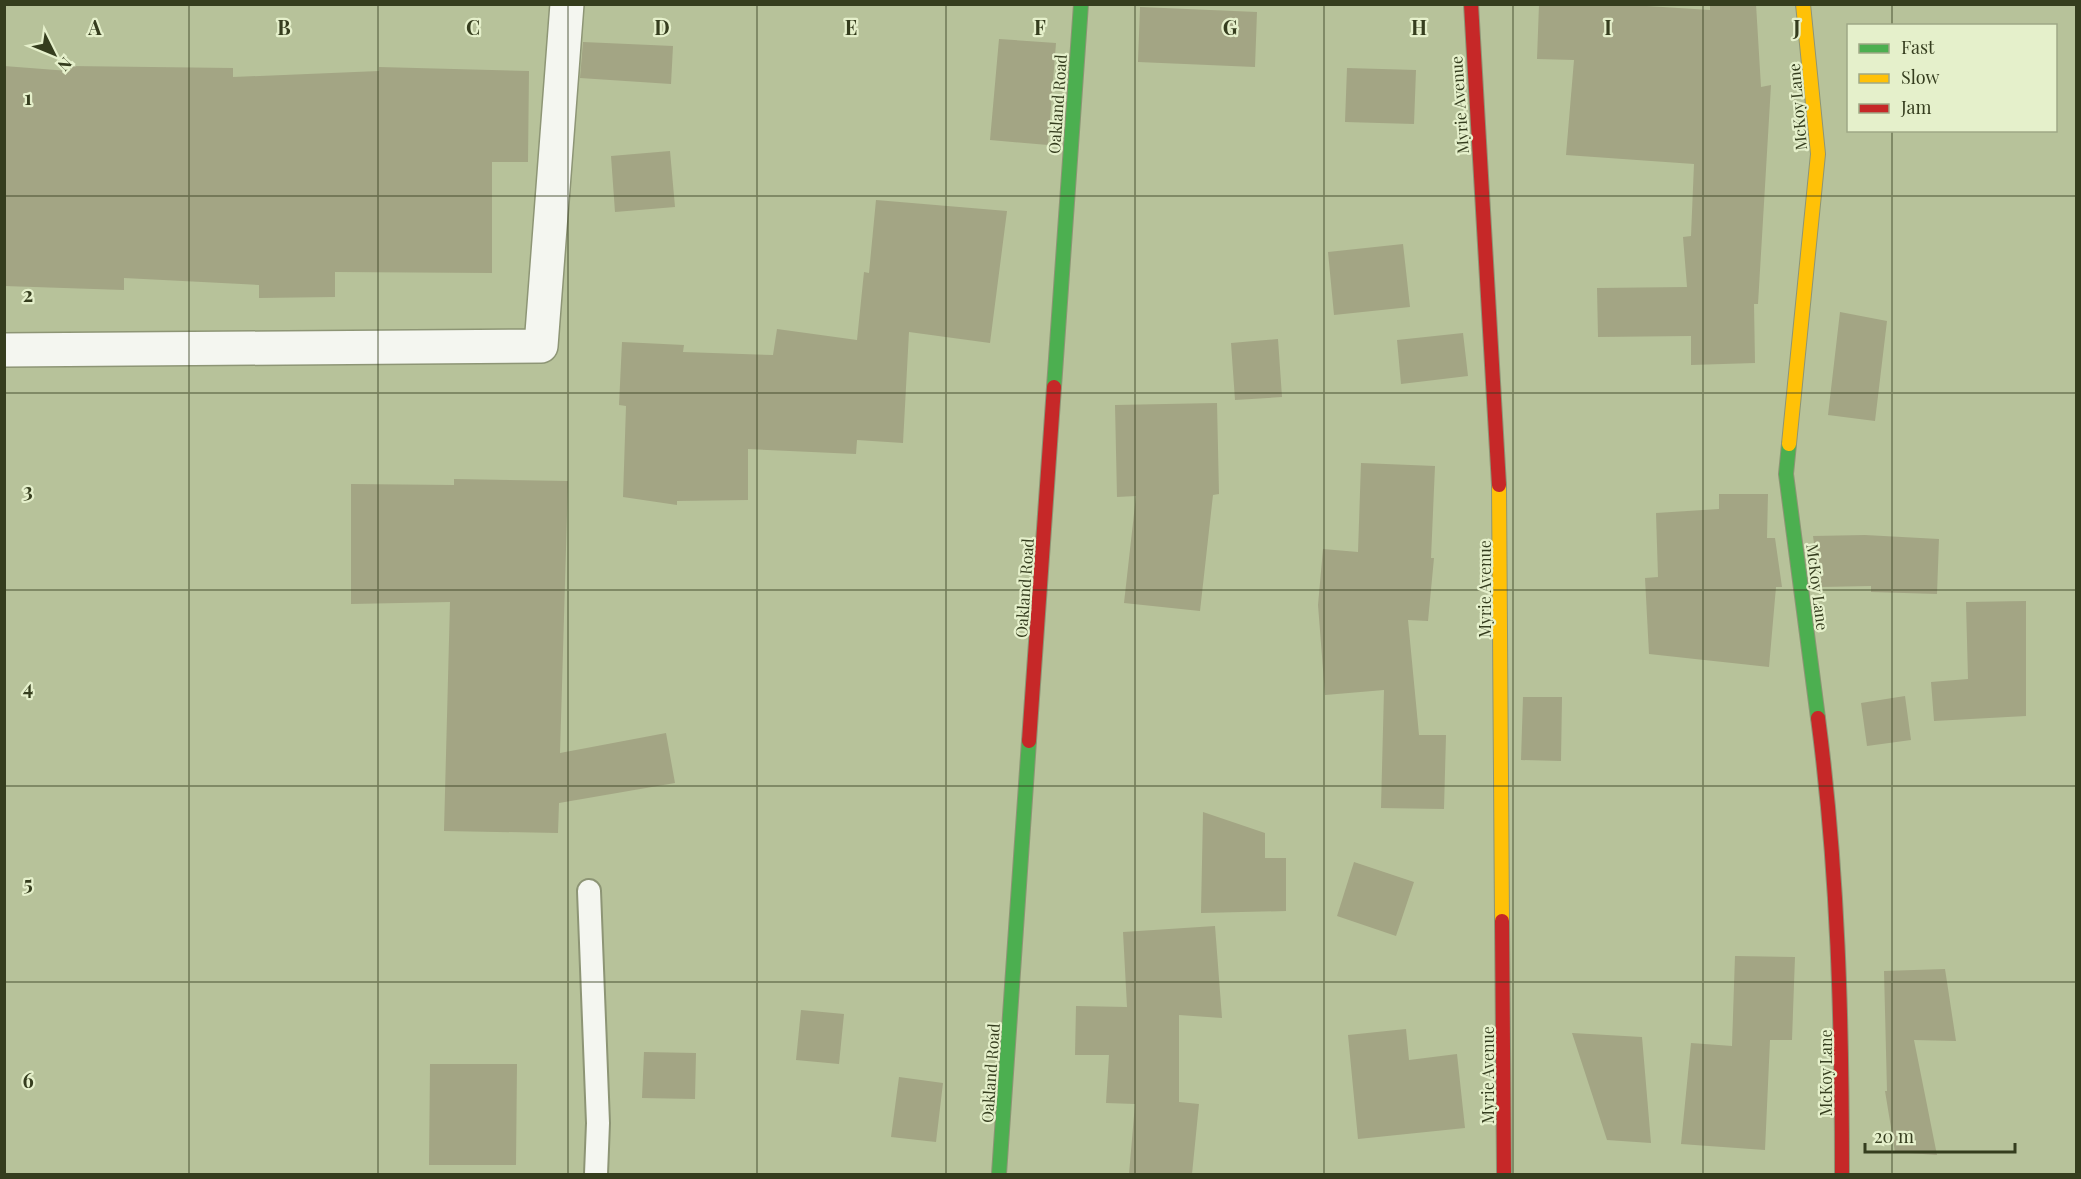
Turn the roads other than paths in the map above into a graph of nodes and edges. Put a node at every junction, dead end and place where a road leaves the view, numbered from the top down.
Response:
1 (567, 4) edge
2 (1081, 4) edge
3 (1471, 4) edge
4 (1803, 4) edge
5 (4, 350) edge
6 (589, 891) dead end
7 (596, 1174) edge
8 (999, 1174) edge
9 (1504, 1174) edge
10 (1842, 1174) edge

1 - 5 street
2 - 8 street, Oakland Road
3 - 9 street, Myrie Avenue
4 - 10 street, McKoy Lane
6 - 7 lane

